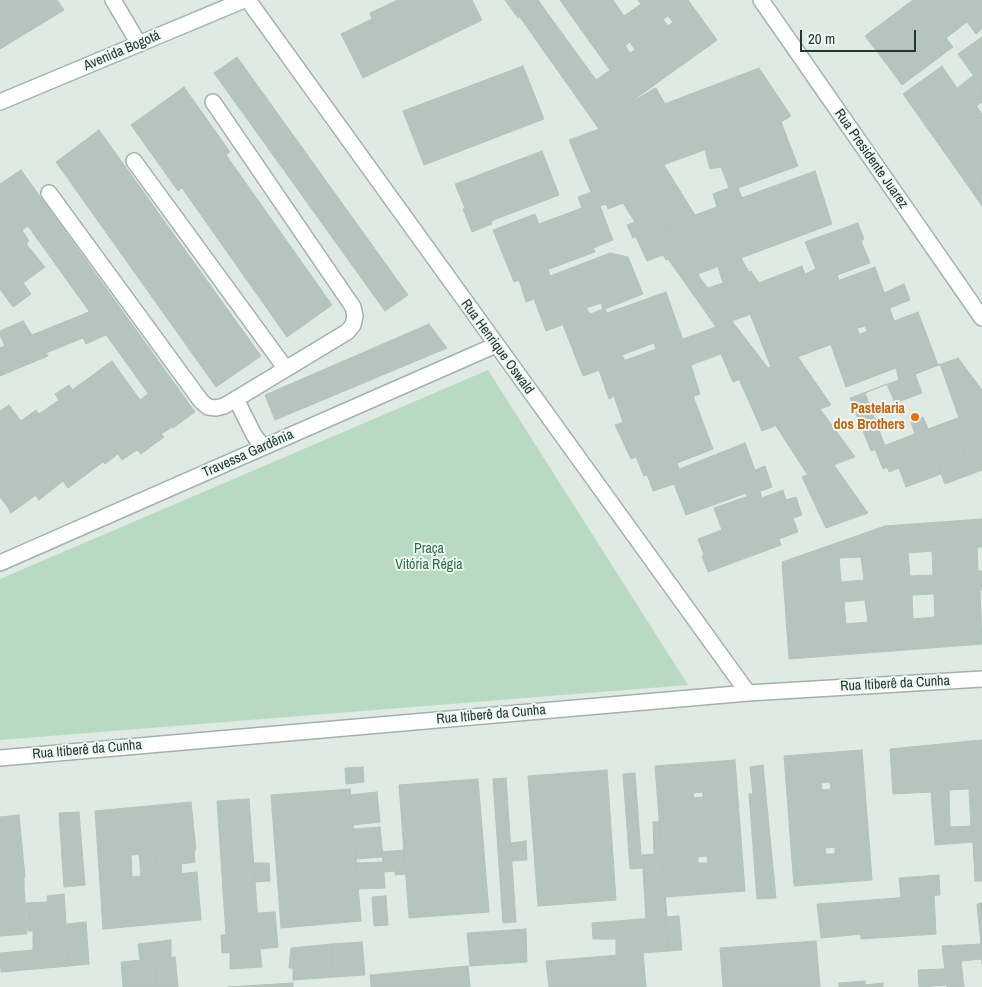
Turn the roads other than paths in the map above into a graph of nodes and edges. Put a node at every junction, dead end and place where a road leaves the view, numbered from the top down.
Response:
1 (113, 0) edge
2 (246, 0) edge
3 (761, 0) edge
4 (139, 44) junction
5 (0, 102) edge
6 (213, 102) dead end
7 (134, 161) dead end
8 (49, 193) dead end
9 (982, 318) edge
10 (496, 345) junction
11 (286, 369) junction
12 (236, 399) junction
13 (263, 447) junction
14 (0, 562) edge
15 (982, 679) edge
16 (748, 693) junction
17 (0, 758) edge

1 - 4 street
2 - 4 street, Avenida Bogotá
2 - 10 street, Rua Henrique Oswald
3 - 9 street, Rua Presidente Juarez
4 - 5 street, Avenida Bogotá
6 - 11 street
7 - 11 street
8 - 12 street
10 - 13 street, Travessa Gardênia
10 - 16 street, Rua Henrique Oswald
11 - 12 street
12 - 13 street
13 - 14 street, Travessa Gardênia
15 - 16 street, Rua Itiberê da Cunha
16 - 17 street, Rua Itiberê da Cunha

